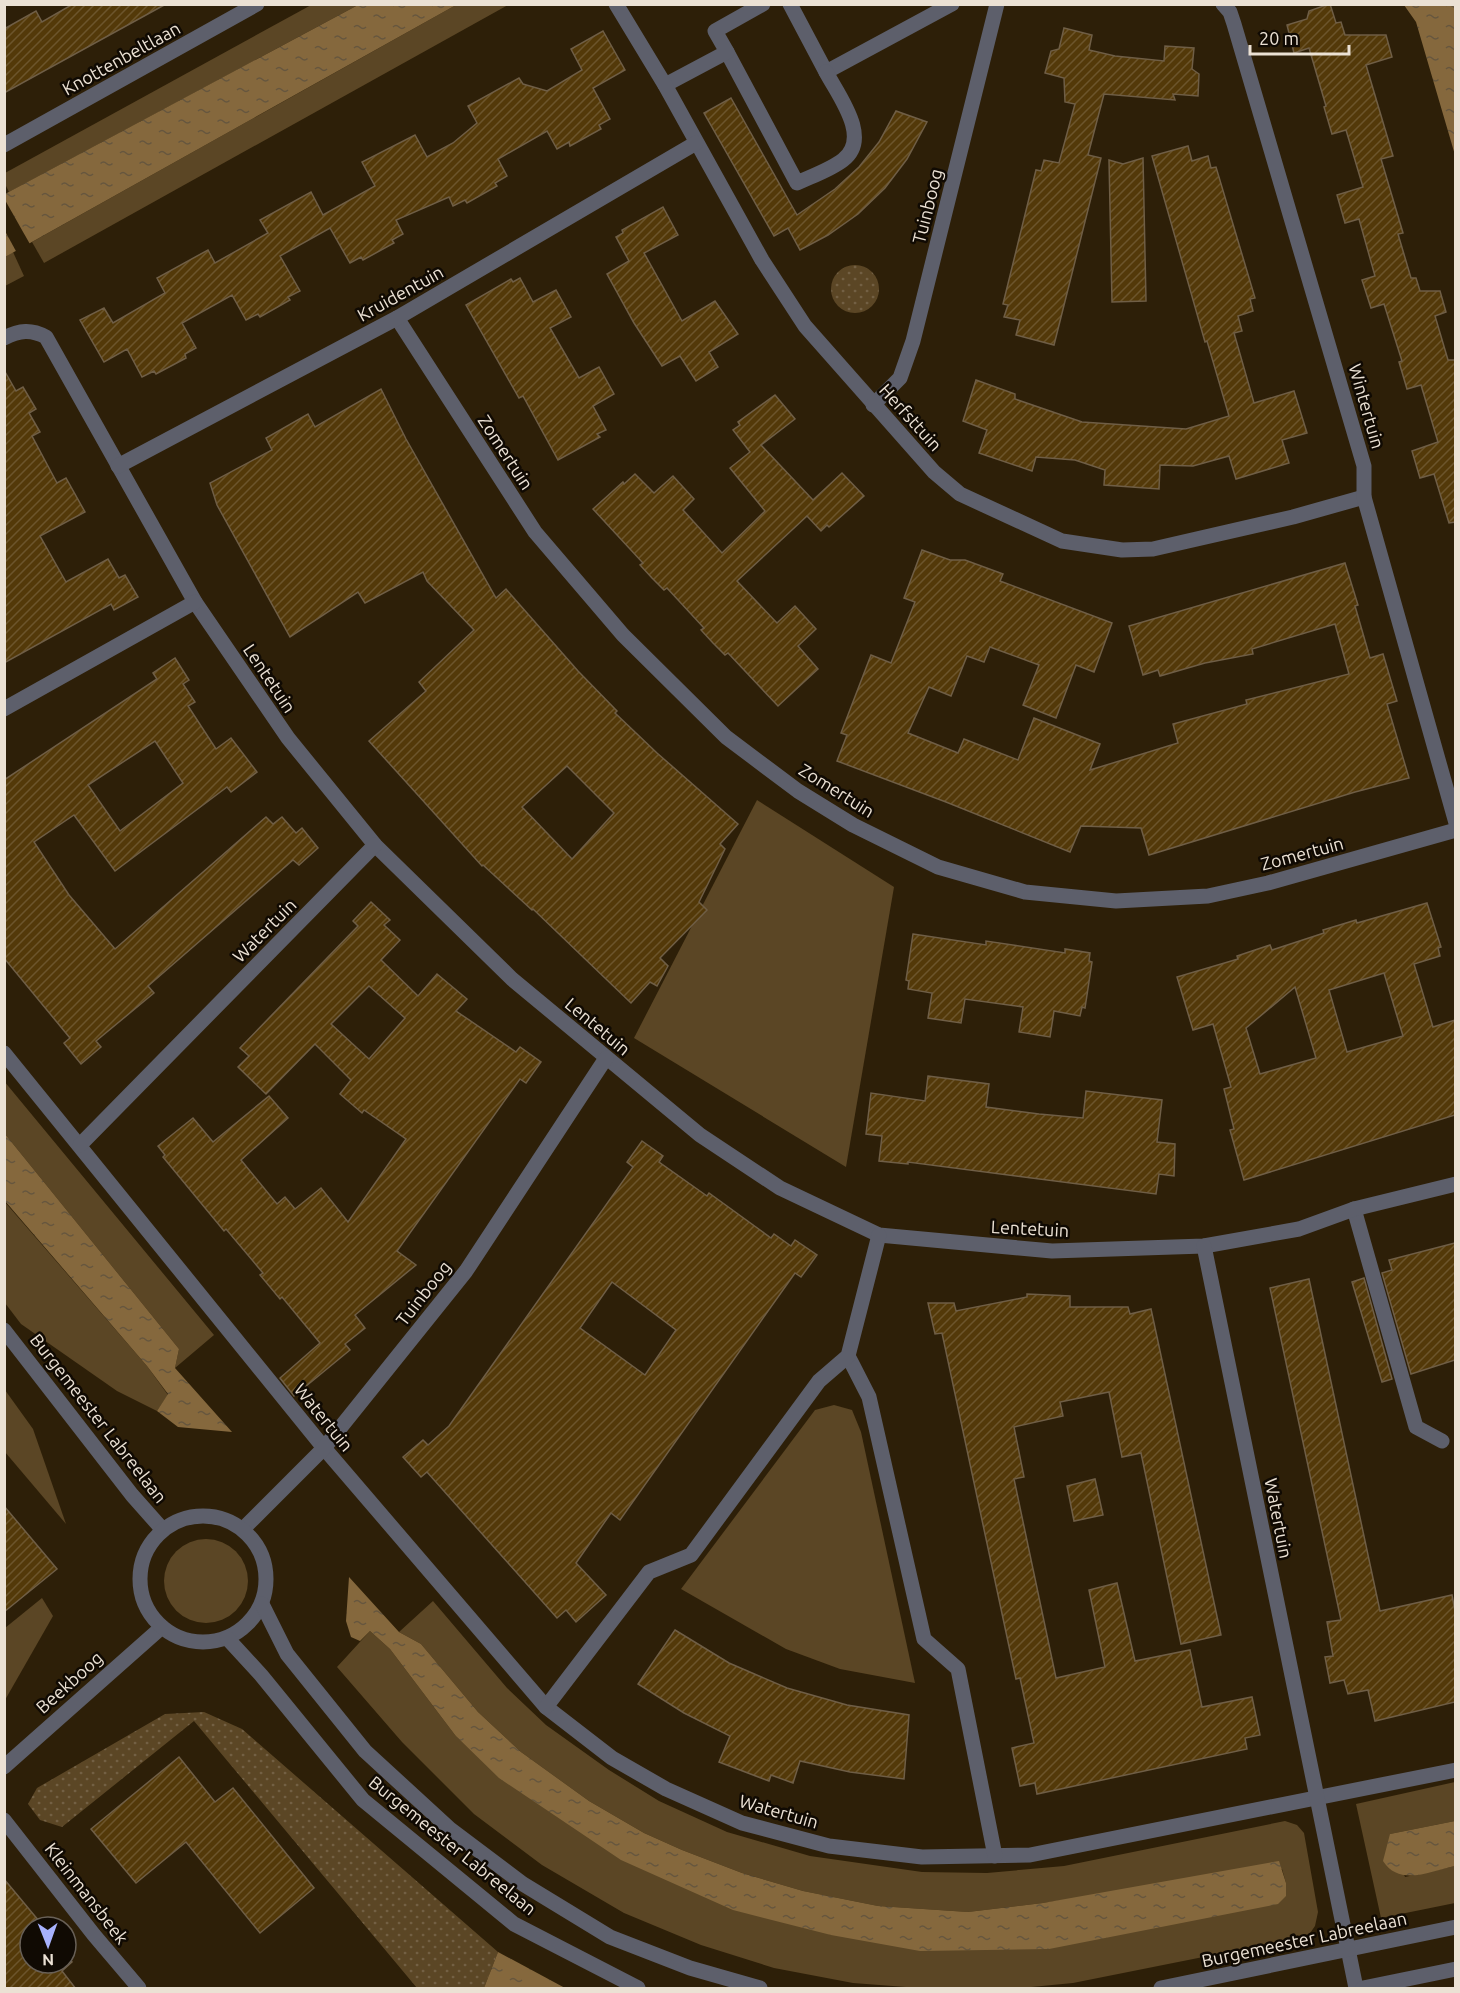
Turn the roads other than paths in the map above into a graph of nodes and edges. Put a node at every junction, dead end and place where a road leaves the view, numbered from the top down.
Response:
1 (257, 4) edge
2 (616, 4) edge
3 (763, 4) edge
4 (790, 4) edge
5 (952, 4) edge
6 (997, 4) edge
7 (1223, 4) edge
8 (727, 52) junction
9 (826, 72) junction
10 (665, 85) junction
11 (696, 143) junction
12 (4, 145) edge
13 (397, 318) junction
14 (4, 338) edge
15 (873, 405) junction
16 (118, 466) junction
17 (1364, 496) junction
18 (195, 602) junction
19 (4, 709) edge
20 (1455, 823) edge
21 (1455, 830) edge
22 (375, 845) junction
23 (4, 1053) edge
24 (606, 1058) junction
25 (80, 1145) junction
26 (1455, 1184) edge
27 (1354, 1209) junction
28 (879, 1235) junction
29 (1204, 1246) junction
30 (4, 1330) edge
31 (848, 1356) junction
32 (1442, 1441) dead end
33 (324, 1448) junction
34 (243, 1529) junction
35 (163, 1530) junction
36 (262, 1604) junction
37 (162, 1627) junction
38 (227, 1638) junction
39 (546, 1707) junction
40 (4, 1767) edge
41 (1455, 1770) edge
42 (1316, 1799) junction
43 (4, 1820) edge
44 (995, 1856) junction
45 (1455, 1927) edge
46 (1348, 1950) junction
47 (1455, 1969) edge
48 (139, 1989) edge
49 (638, 1989) edge
50 (760, 1989) edge
51 (1161, 1989) edge
52 (1356, 1989) edge
53 (1363, 1989) edge

1 - 12 street, Knottenbeltlaan
2 - 10 street, Herfsttuin
3 - 8 street
4 - 9 street
5 - 9 street
6 - 15 street, Tuinboog
7 - 17 street, Wintertuin
8 - 9 street
8 - 10 street
10 - 11 street, Herfsttuin
11 - 13 street, Kruidentuin
11 - 15 street, Herfsttuin
13 - 16 street, Kruidentuin
13 - 21 street, Zomertuin
14 - 16 street, Lentetuin
15 - 17 street, Herfsttuin
16 - 18 street, Lentetuin
17 - 20 street, Wintertuin
18 - 19 street
18 - 22 street, Lentetuin
22 - 24 street, Lentetuin
22 - 25 street, Watertuin
23 - 25 street, Watertuin
24 - 28 street, Lentetuin
24 - 33 street, Tuinboog
25 - 33 street, Watertuin
26 - 27 street, Lentetuin
27 - 29 street, Lentetuin
27 - 32 street
28 - 29 street, Lentetuin
28 - 31 street
29 - 42 street, Watertuin
30 - 35 street, Burgemeester Labreelaan
31 - 39 street
31 - 44 street
33 - 34 street, Tuinboog
33 - 39 street, Watertuin
34 - 35 street
34 - 36 street
35 - 37 street
36 - 38 street
36 - 50 street, Burgemeester Labreelaan
37 - 38 street
37 - 40 street, Beekboog
38 - 49 street, Burgemeester Labreelaan
39 - 44 street, Watertuin
41 - 42 street, Watertuin
42 - 44 street, Watertuin
42 - 46 street, Watertuin
43 - 48 street, Kleinmansbeek
45 - 46 street, Burgemeester Labreelaan
46 - 51 street, Burgemeester Labreelaan
46 - 52 street, Watertuin
47 - 53 street

